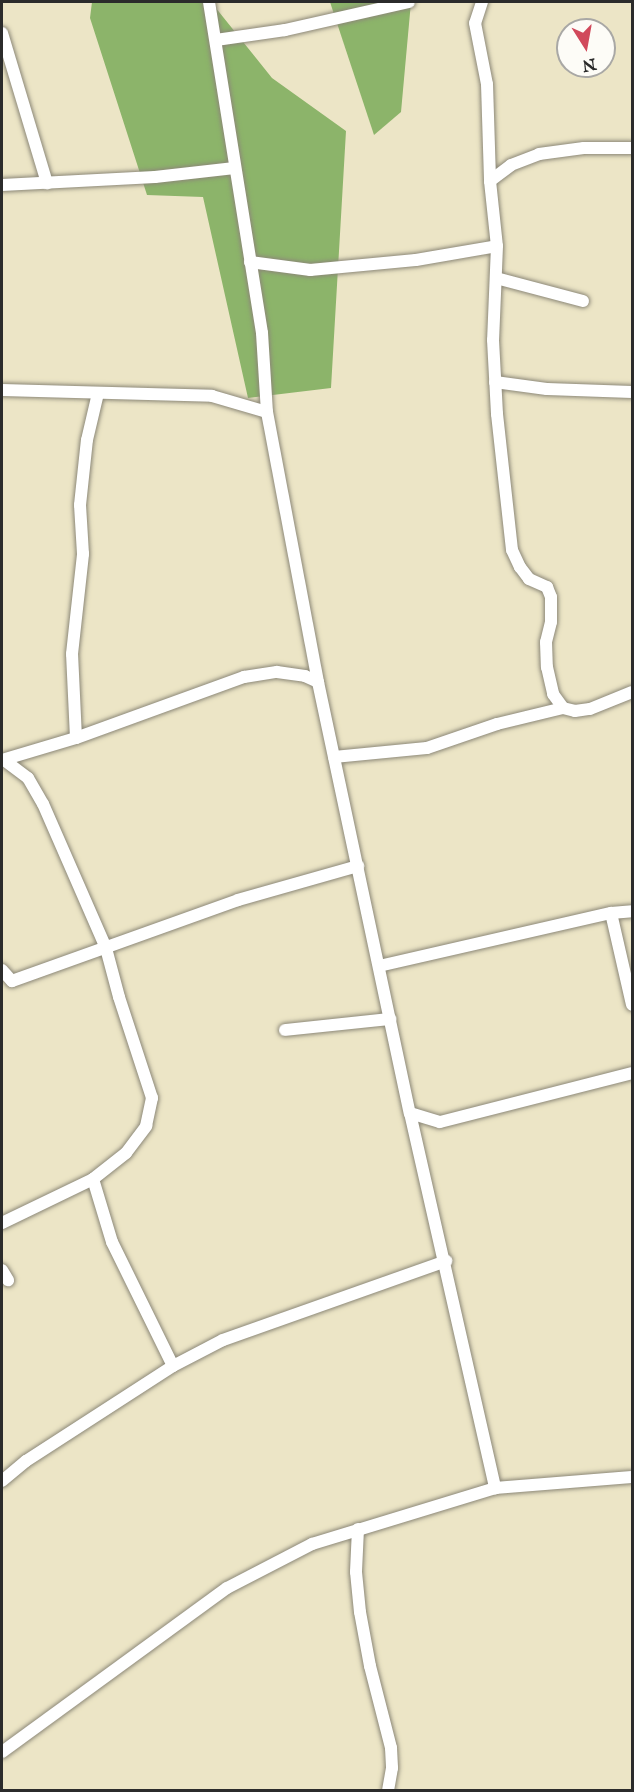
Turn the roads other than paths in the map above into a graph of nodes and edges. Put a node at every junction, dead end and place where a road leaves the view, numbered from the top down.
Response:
1 (208, 2) edge
2 (409, 2) edge
3 (482, 2) edge
4 (2, 33) edge
5 (216, 40) junction
6 (633, 148) edge
7 (234, 168) junction
8 (490, 181) junction
9 (47, 183) junction
10 (2, 185) edge
11 (497, 246) junction
12 (250, 262) junction
13 (496, 278) junction
14 (583, 301) dead end
15 (495, 382) junction
16 (2, 390) edge
17 (633, 392) edge
18 (98, 393) junction
19 (267, 412) junction
20 (318, 682) junction
21 (633, 692) edge
22 (563, 708) junction
23 (76, 738) junction
24 (334, 757) junction
25 (3, 760) edge
26 (358, 866) junction
27 (633, 911) edge
28 (611, 913) junction
29 (106, 948) junction
30 (379, 966) junction
31 (2, 970) edge
32 (7, 984) edge
33 (633, 1005) edge
34 (390, 1019) junction
35 (285, 1030) dead end
36 (633, 1073) edge
37 (410, 1113) junction
38 (93, 1179) junction
39 (2, 1223) edge
40 (446, 1261) junction
41 (173, 1366) junction
42 (633, 1477) edge
43 (2, 1481) edge
44 (495, 1488) junction
45 (358, 1529) junction
46 (2, 1752) edge
47 (388, 1791) edge

1 - 5 street
2 - 5 street
3 - 8 street
4 - 9 street
5 - 7 street
6 - 8 street
7 - 9 street
7 - 12 street
8 - 11 street
9 - 10 street
11 - 12 street
11 - 13 street
12 - 19 street
13 - 14 street
13 - 15 street
15 - 17 street
15 - 22 street
16 - 18 street
18 - 19 street
18 - 23 street
19 - 20 street
20 - 23 street
20 - 24 street
21 - 22 street
22 - 24 street
23 - 25 street
24 - 26 street
25 - 29 street
26 - 29 street
26 - 30 street
27 - 28 street
28 - 30 street
28 - 33 street
29 - 32 street
29 - 38 street
30 - 34 street
31 - 32 street
34 - 35 street
34 - 37 street
36 - 37 street
37 - 40 street
38 - 39 street
38 - 41 street
40 - 41 street
40 - 44 street
41 - 43 street
42 - 44 street
44 - 45 street
45 - 46 street
45 - 47 street

